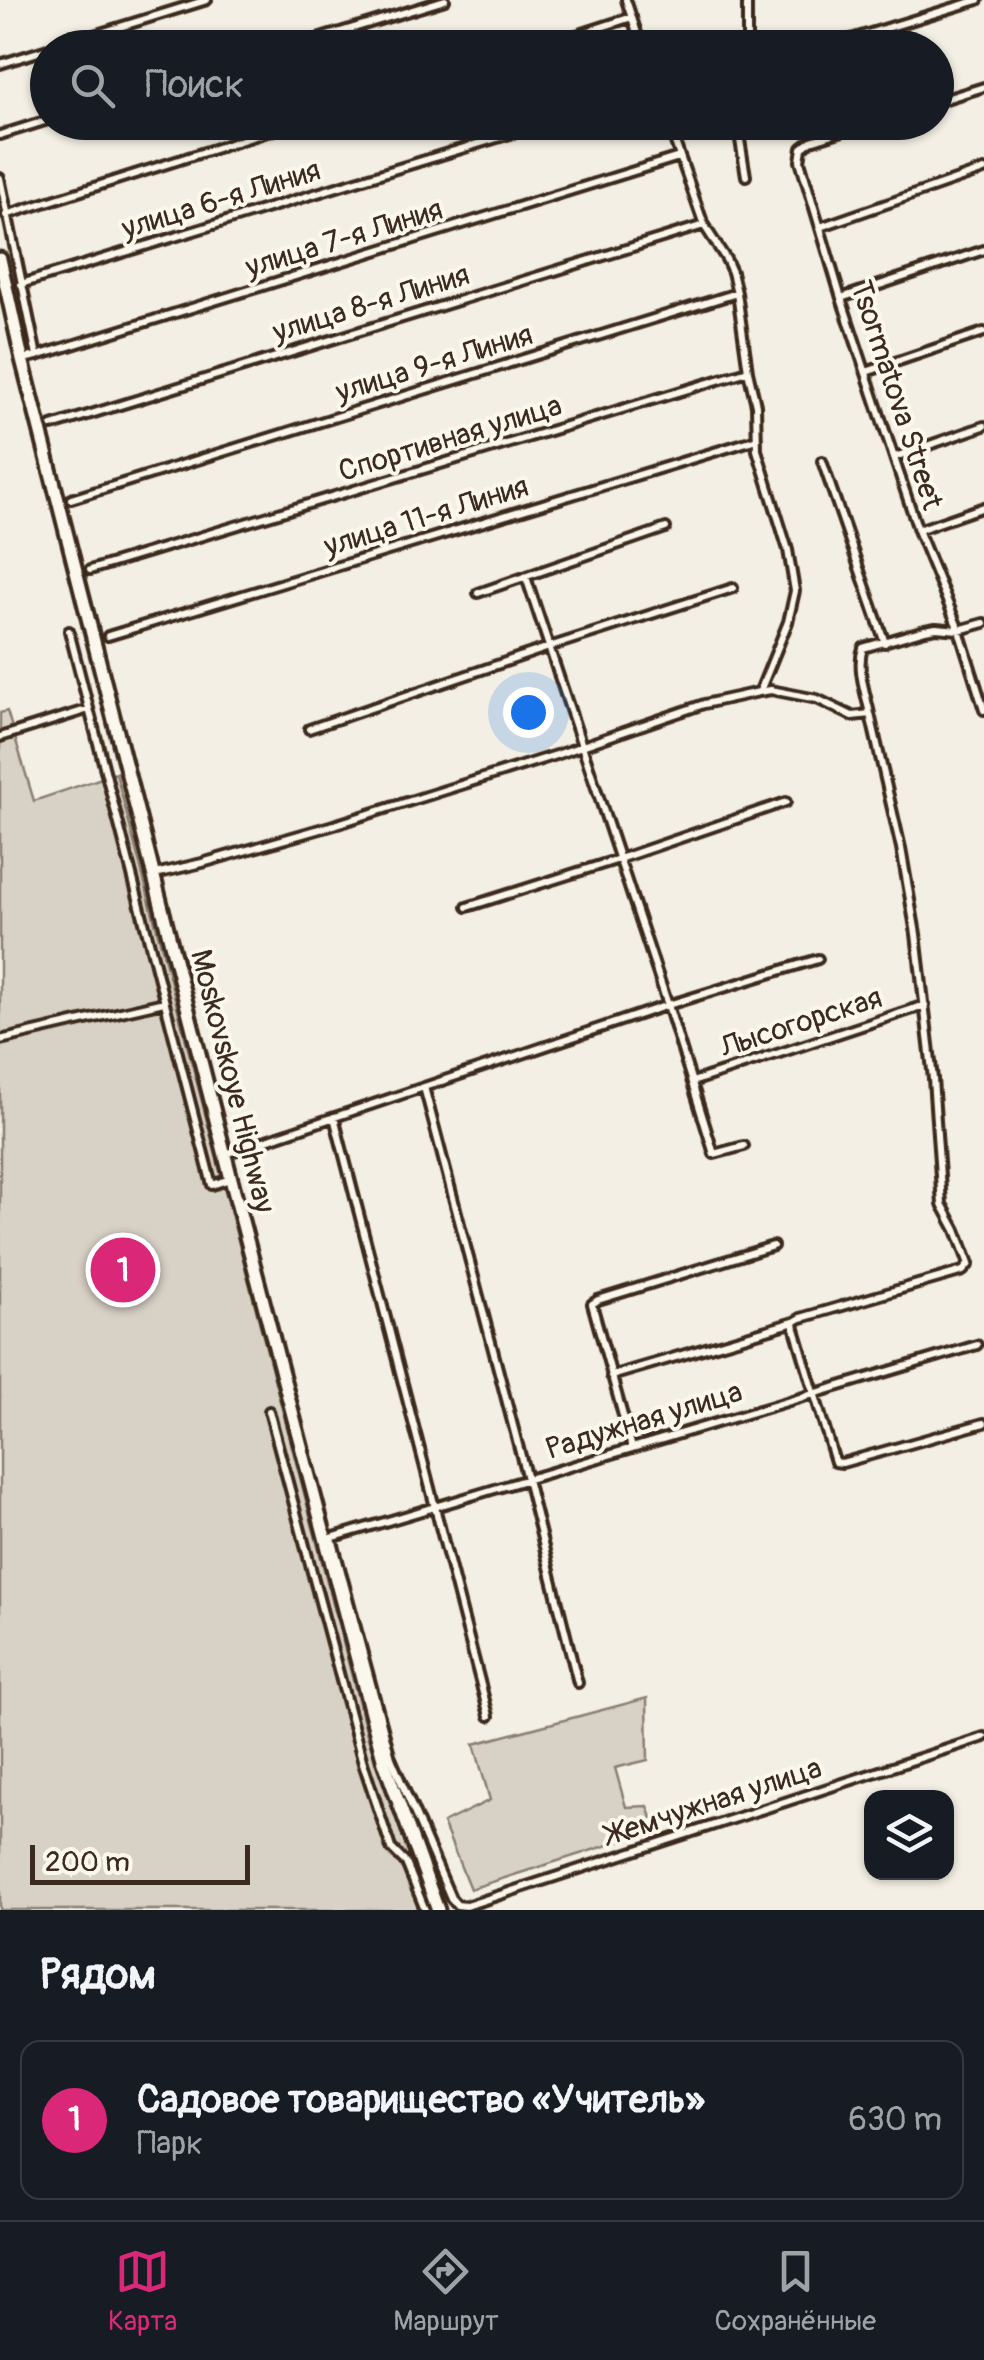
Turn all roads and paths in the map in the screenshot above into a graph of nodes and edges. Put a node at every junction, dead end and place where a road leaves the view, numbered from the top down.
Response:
1 (207, 0) edge
2 (444, 0) edge
3 (626, 0) edge
4 (748, 0) edge
5 (978, 0) edge
6 (632, 18) junction
7 (109, 30) edge
8 (346, 30) edge
9 (594, 30) edge
10 (636, 30) edge
11 (747, 30) edge
12 (880, 30) edge
13 (30, 54) edge
14 (0, 64) edge
15 (984, 87) edge
16 (954, 96) edge
17 (30, 126) edge
18 (0, 135) edge
19 (242, 140) edge
20 (490, 140) edge
21 (674, 140) edge
22 (739, 140) edge
23 (814, 140) edge
24 (680, 157) junction
25 (984, 170) edge
26 (746, 176) dead end
27 (0, 178) edge
28 (6, 215) junction
29 (704, 225) junction
30 (820, 228) junction
31 (984, 250) edge
32 (0, 259) edge
33 (22, 284) junction
34 (737, 293) junction
35 (841, 298) junction
36 (984, 332) edge
37 (37, 356) junction
38 (22, 359) junction
39 (748, 371) junction
40 (866, 372) junction
41 (52, 426) dead end
42 (984, 426) edge
43 (757, 439) junction
44 (894, 458) junction
45 (822, 462) dead end
46 (71, 499) dead end
47 (984, 506) edge
48 (666, 528) dead end
49 (918, 530) junction
50 (90, 570) dead end
51 (526, 576) junction
52 (734, 588) dead end
53 (478, 593) dead end
54 (984, 623) edge
55 (958, 630) junction
56 (69, 631) dead end
57 (108, 636) dead end
58 (885, 643) junction
59 (549, 647) junction
60 (759, 692) junction
61 (983, 706) edge
62 (88, 709) junction
63 (870, 714) junction
64 (309, 729) dead end
65 (0, 737) edge
66 (581, 746) junction
67 (786, 802) dead end
68 (619, 859) junction
69 (155, 874) junction
70 (467, 907) dead end
71 (818, 960) dead end
72 (164, 1002) junction
73 (925, 1004) junction
74 (668, 1005) junction
75 (0, 1040) edge
76 (692, 1082) junction
77 (424, 1087) junction
78 (334, 1117) junction
79 (744, 1146) dead end
80 (226, 1154) junction
81 (231, 1179) junction
82 (773, 1246) dead end
83 (794, 1322) junction
84 (977, 1345) dead end
85 (611, 1376) junction
86 (813, 1392) junction
87 (269, 1411) dead end
88 (984, 1423) edge
89 (632, 1448) junction
90 (528, 1479) junction
91 (436, 1506) junction
92 (329, 1539) junction
93 (578, 1683) dead end
94 (489, 1716) dead end
95 (984, 1737) edge
96 (425, 1910) edge
97 (438, 1910) edge

1 - 7 street
2 - 8 street
3 - 6 street
4 - 11 street
5 - 12 street
6 - 9 street
6 - 10 street
13 - 14 street
15 - 16 street
17 - 18 street
19 - 28 street
20 - 33 street, улица 6-я Линия
21 - 24 street
22 - 26 street
23 - 30 street, Tsormatova Street
24 - 29 street
24 - 37 street, улица 7-я Линия
25 - 30 street
27 - 28 street
28 - 33 street
29 - 34 street
29 - 41 street, улица 8-я Линия
30 - 35 street, Tsormatova Street
31 - 35 street
32 - 38 highway, Moskovskoye Highway
33 - 37 street
34 - 39 street
34 - 46 street, улица 9-я Линия
35 - 40 street, Tsormatova Street
36 - 40 street
37 - 38 street, улица 7-я Линия
38 - 69 highway, Moskovskoye Highway
39 - 43 street
39 - 50 street, Спортивная улица
40 - 44 street, Tsormatova Street
42 - 44 street
43 - 57 street, улица 11-я Линия
43 - 60 street
44 - 49 street, Tsormatova Street
45 - 58 street
47 - 49 street
48 - 51 street
49 - 55 street, Tsormatova Street
51 - 53 street
51 - 59 street
52 - 59 street
54 - 55 street
55 - 58 street
55 - 61 street, Tsormatova Street
56 - 62 street
58 - 63 street
59 - 64 street
59 - 66 street
60 - 63 street
60 - 66 street
62 - 65 street
62 - 72 street
63 - 73 street
66 - 68 street
66 - 69 street
67 - 68 street
68 - 70 street
68 - 74 street
69 - 80 highway, Moskovskoye Highway
71 - 74 street
72 - 75 street
72 - 81 street
73 - 76 street, Лысогорская
73 - 83 street
74 - 76 street
74 - 77 street
76 - 79 street
77 - 78 street
77 - 90 street
78 - 80 street
78 - 91 street
80 - 81 highway, Moskovskoye Highway
81 - 92 highway, Moskovskoye Highway
82 - 85 street
83 - 85 street
83 - 86 street
84 - 86 street, Радужная улица
85 - 89 street
86 - 88 street
86 - 89 street, Радужная улица
87 - 96 street
89 - 90 street, Радужная улица
90 - 91 street, Радужная улица
90 - 93 street
91 - 92 street, Радужная улица
91 - 94 street
92 - 95 street, Жемчужная улица
92 - 97 highway, Moskovskoye Highway

